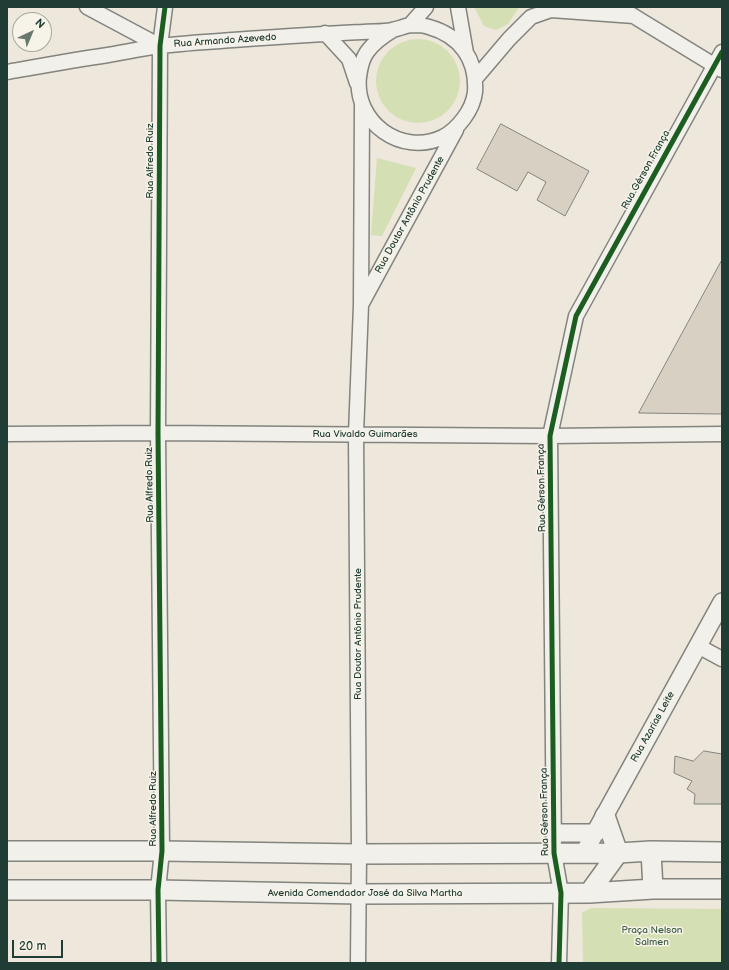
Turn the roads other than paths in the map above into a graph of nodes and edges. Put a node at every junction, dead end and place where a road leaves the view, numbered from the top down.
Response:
1 (87, 7) edge
2 (165, 7) edge
3 (426, 7) edge
4 (458, 7) edge
5 (618, 7) edge
6 (634, 16) junction
7 (410, 25) junction
8 (393, 30) junction
9 (325, 33) junction
10 (160, 46) junction
11 (722, 52) edge
12 (466, 53) junction
13 (718, 68) edge
14 (7, 72) edge
15 (475, 80) junction
16 (358, 86) junction
17 (362, 105) junction
18 (459, 125) junction
19 (361, 305) junction
20 (158, 433) junction
21 (7, 434) edge
22 (356, 434) junction
23 (722, 434) edge
24 (550, 436) junction
25 (722, 602) edge
26 (698, 646) junction
27 (722, 659) edge
28 (605, 816) junction
29 (554, 833) junction
30 (596, 833) junction
31 (7, 851) edge
32 (162, 851) junction
33 (651, 851) junction
34 (722, 852) edge
35 (554, 853) junction
36 (584, 853) junction
37 (618, 853) junction
38 (359, 854) junction
39 (653, 889) junction
40 (722, 889) edge
41 (7, 890) edge
42 (158, 890) junction
43 (561, 893) junction
44 (589, 893) junction
45 (359, 894) junction
46 (159, 963) edge
47 (358, 963) edge
48 (559, 963) edge

1 - 10 street
2 - 10 street, Rua Alfredo Ruiz
3 - 7 street
4 - 12 street
5 - 6 street
6 - 13 street
6 - 15 street
7 - 8 street
7 - 12 street
8 - 9 street, Rua Armando Azevedo
8 - 16 street
9 - 10 street, Rua Armando Azevedo
9 - 16 street
10 - 14 street, Rua Armando Azevedo
10 - 20 street, Rua Alfredo Ruiz
11 - 13 street, Rua Gérson França
12 - 15 street
13 - 24 street, Rua Gérson França
15 - 18 street
16 - 17 street
17 - 18 street
17 - 19 street, Rua Doutor Antônio Prudente
18 - 19 street, Rua Doutor Antônio Prudente
19 - 22 street, Rua Doutor Antônio Prudente
20 - 21 street, Rua Vivaldo Guimarães
20 - 22 street, Rua Vivaldo Guimarães
20 - 32 street, Rua Alfredo Ruiz
22 - 24 street, Rua Vivaldo Guimarães
22 - 38 street, Rua Doutor Antônio Prudente
23 - 24 street, Rua Vivaldo Guimarães
24 - 29 street, Rua Gérson França
25 - 26 street, Rua Azarias Leite
26 - 27 street
26 - 28 street, Rua Azarias Leite
28 - 30 street, Rua Azarias Leite
28 - 37 main road
29 - 30 street
29 - 35 street, Rua Gérson França
30 - 36 street, Rua Azarias Leite
31 - 32 main road
32 - 38 main road
32 - 42 street, Rua Alfredo Ruiz
33 - 34 main road
33 - 37 main road
33 - 39 main road
35 - 36 main road
35 - 38 main road
35 - 43 street, Rua Gérson França
36 - 37 main road
37 - 44 main road
38 - 45 street, Rua Doutor Antônio Prudente
39 - 40 main road, Avenida Comendador José da Silva Martha
39 - 44 main road, Avenida Comendador José da Silva Martha
41 - 42 main road, Avenida Comendador José da Silva Martha
42 - 45 main road, Avenida Comendador José da Silva Martha
42 - 46 street, Rua Alfredo Ruiz
43 - 44 main road, Avenida Comendador José da Silva Martha
43 - 45 main road, Avenida Comendador José da Silva Martha
43 - 48 street, Rua Gérson França
45 - 47 street, Rua Doutor Antônio Prudente

